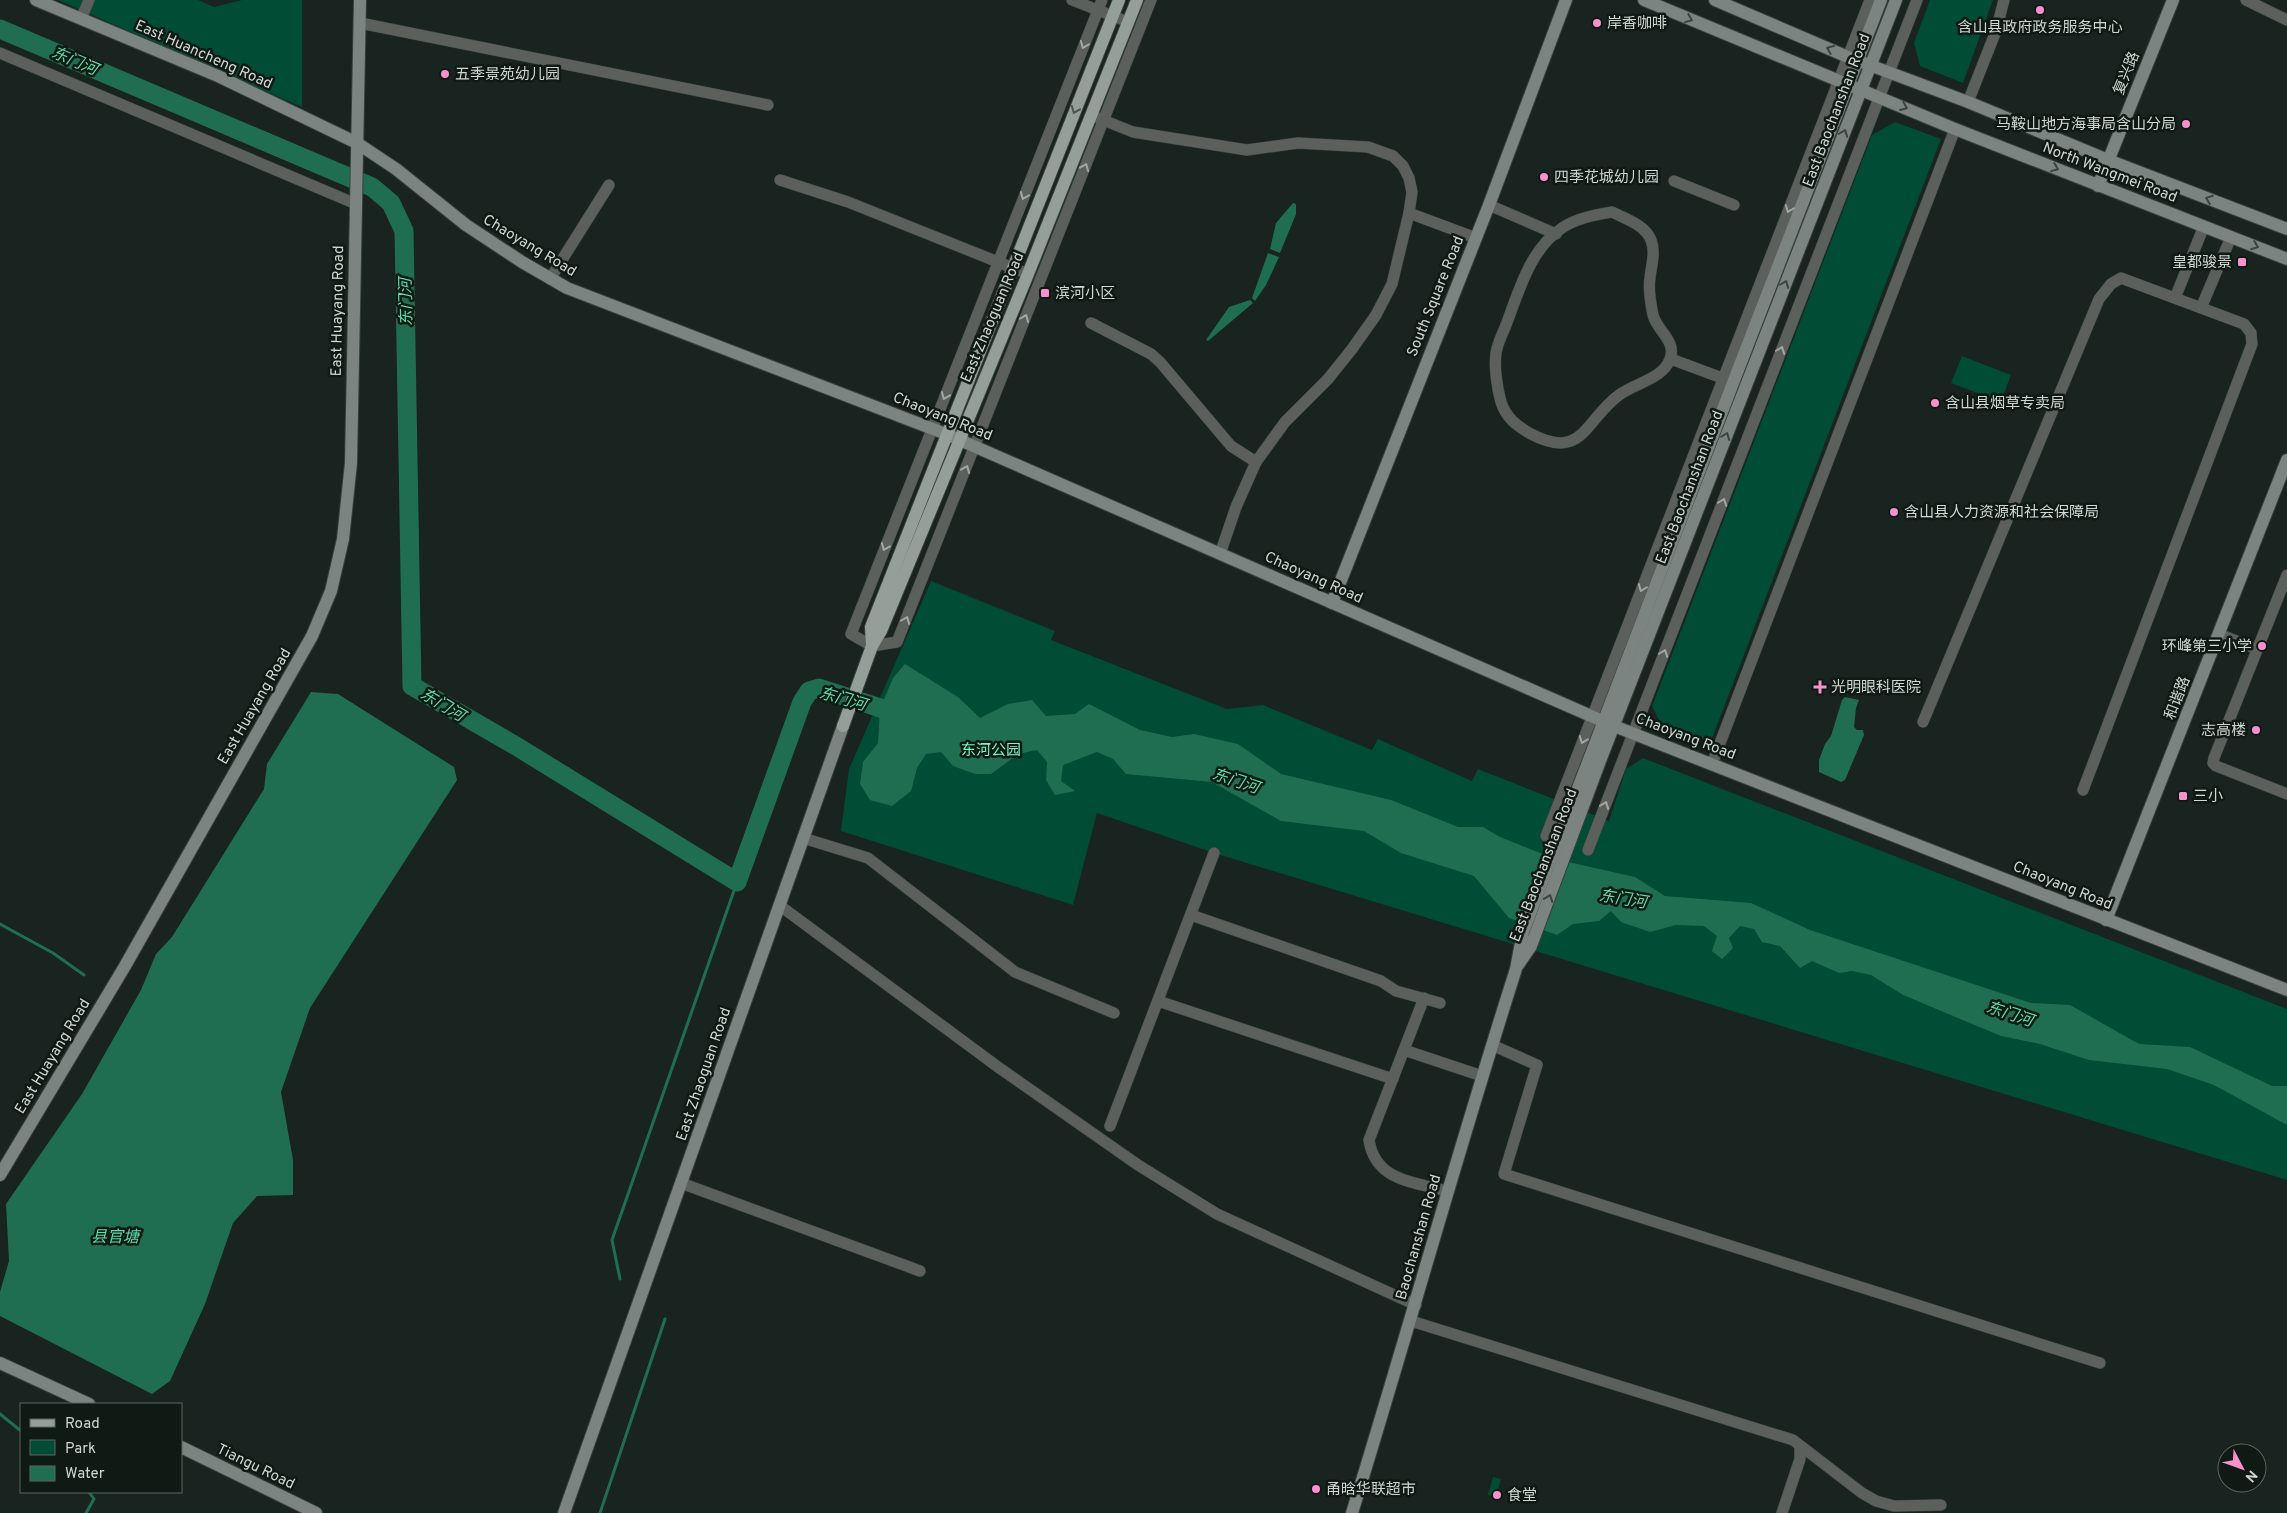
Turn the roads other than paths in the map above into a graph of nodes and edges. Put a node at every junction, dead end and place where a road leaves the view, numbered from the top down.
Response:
1 (36, 0) edge
2 (89, 0) edge
3 (360, 0) edge
4 (1072, 0) edge
5 (1119, 0) edge
6 (1137, 0) edge
7 (1151, 0) edge
8 (1566, 0) edge
9 (1644, 0) edge
10 (1715, 0) edge
11 (1870, 0) edge
12 (1882, 0) edge
13 (1896, 0) edge
14 (1917, 0) edge
15 (2004, 0) edge
16 (2173, 0) edge
17 (2246, 0) edge
18 (1100, 5) edge
19 (1113, 16) junction
20 (82, 19) junction
21 (2287, 20) edge
22 (1128, 22) junction
23 (360, 23) junction
24 (0, 53) edge
25 (1853, 58) junction
26 (1870, 65) junction
27 (1889, 72) junction
28 (1844, 82) junction
29 (1861, 89) junction
30 (1879, 97) junction
31 (1968, 102) junction
32 (768, 105) dead end
33 (1091, 115) junction
34 (1104, 120) junction
35 (1955, 129) junction
36 (357, 143) junction
37 (2108, 160) junction
38 (780, 180) dead end
39 (1674, 181) dead end
40 (608, 185) dead end
41 (2098, 186) junction
42 (356, 201) junction
43 (1489, 205) junction
44 (1734, 205) dead end
45 (1409, 212) junction
46 (2204, 226) junction
47 (2287, 229) edge
48 (1556, 234) junction
49 (2230, 237) junction
50 (1476, 238) junction
51 (2287, 259) edge
52 (998, 262) junction
53 (1013, 268) junction
54 (1028, 274) junction
55 (550, 278) junction
56 (2175, 298) junction
57 (2201, 308) junction
58 (1091, 323) dead end
59 (1670, 359) junction
60 (1728, 381) junction
61 (1745, 388) junction
62 (932, 428) junction
63 (946, 434) junction
64 (958, 439) junction
65 (975, 446) junction
66 (2287, 460) edge
67 (1256, 462) junction
68 (1220, 554) junction
69 (2287, 574) edge
70 (1332, 603) junction
71 (2219, 634) junction
72 (872, 646) junction
73 (2257, 649) junction
74 (1603, 721) junction
75 (1923, 722) dead end
76 (1633, 733) junction
77 (1712, 764) junction
78 (2083, 790) dead end
79 (2287, 794) edge
80 (1546, 836) dead end
81 (803, 838) junction
82 (1588, 850) dead end
83 (1214, 853) dead end
84 (779, 905) junction
85 (1191, 915) junction
86 (2106, 920) junction
87 (1516, 969) joint
88 (2287, 990) edge
89 (1424, 998) junction
90 (1158, 1001) junction
91 (1440, 1003) dead end
92 (1114, 1013) dead end
93 (1492, 1045) junction
94 (1404, 1050) junction
95 (1482, 1076) junction
96 (1393, 1079) junction
97 (1110, 1126) dead end
98 (0, 1175) edge
99 (681, 1183) junction
100 (1447, 1191) junction
101 (920, 1271) dead end
102 (1416, 1305) junction
103 (1411, 1321) junction
104 (0, 1363) edge
105 (2100, 1363) dead end
106 (87, 1403) edge
107 (1800, 1446) junction
108 (182, 1447) edge
109 (1941, 1505) dead end
110 (316, 1513) edge
111 (564, 1513) edge
112 (1352, 1513) edge
113 (1782, 1513) edge

1 - 20 main road, East Huancheng Road
2 - 20 street
3 - 23 main road
4 - 18 street
5 - 19 main road, East Zhaoguan Road
6 - 22 main road, East Zhaoguan Road
7 - 34 street
8 - 43 main road, South Square Road
9 -> 28 main road, North Wangmei Road
25 -> 10 main road, North Wangmei Road
11 - 25 street
12 - 25 main road, East Baochanshan Road
13 - 26 main road, East Baochanshan Road
14 - 27 street
15 - 31 street
16 - 37 main road, 复兴路
17 - 21 street
18 - 19 street
18 -> 52 street
19 - 22 street
19 -> 53 main road, East Zhaoguan Road
20 - 36 main road, East Huancheng Road
22 - 33 main road, East Zhaoguan Road
23 - 32 street
23 - 36 main road
24 - 42 street
25 - 26 main road, North Wangmei Road
25 - 28 main road, East Baochanshan Road
26 - 27 main road, North Wangmei Road
26 - 29 main road, East Baochanshan Road
27 - 30 street
27 - 31 main road, North Wangmei Road
28 - 29 main road, North Wangmei Road
28 -> 60 main road, East Baochanshan Road
29 - 30 main road, North Wangmei Road
61 -> 29 main road, East Baochanshan Road
30 -> 35 main road, North Wangmei Road
76 -> 30 street
31 - 37 main road, North Wangmei Road
33 - 34 street
33 - 54 main road, East Zhaoguan Road
34 - 45 street
65 -> 34 street
35 -> 41 main road, North Wangmei Road
35 - 77 street
36 - 42 main road, East Huayang Road
36 - 55 main road, Chaoyang Road
37 - 41 main road, 复兴路
47 -> 37 main road, North Wangmei Road
38 - 52 street
39 - 44 street
40 - 55 street
41 - 46 main road, North Wangmei Road
42 - 98 main road, East Huayang Road
43 - 48 street
43 - 50 main road, South Square Road
45 - 50 street
45 - 67 street
46 - 49 main road, North Wangmei Road
46 - 56 street
48 - 59 street
48 - 59 street
49 -> 51 main road, North Wangmei Road
49 - 57 street
50 - 70 main road, South Square Road
52 - 53 street
52 -> 62 street
53 - 54 street
53 - 63 main road, East Zhaoguan Road
54 - 64 main road, East Zhaoguan Road
55 - 62 main road, Chaoyang Road
56 - 57 street
56 - 75 street
57 - 78 street
58 - 67 street
59 - 60 street
60 - 61 street
60 -> 74 main road, East Baochanshan Road
74 -> 61 main road, East Baochanshan Road
62 - 63 main road, Chaoyang Road
62 -> 72 street
63 - 64 main road, Chaoyang Road
63 - 72 main road, East Zhaoguan Road
64 - 65 main road, Chaoyang Road
64 - 72 main road, East Zhaoguan Road
65 - 68 main road, Chaoyang Road
72 -> 65 street
66 - 71 main road, 和谐路
67 - 68 street
68 - 70 main road, Chaoyang Road
69 - 73 street
70 - 74 main road, Chaoyang Road
71 - 73 street
71 - 86 main road, 和谐路
72 - 81 main road, East Zhaoguan Road
73 - 79 street
74 - 76 main road, Chaoyang Road
74 -> 80 street
74 - 87 main road, East Baochanshan Road
76 - 77 main road, Chaoyang Road
82 -> 76 street
77 - 86 main road, Chaoyang Road
81 - 84 main road, East Zhaoguan Road
81 - 92 street
83 - 85 street
84 - 99 main road, East Zhaoguan Road
84 - 102 street
85 - 89 street
85 - 90 street
86 - 88 main road, Chaoyang Road
87 - 93 main road, Baochanshan Road
89 - 91 street
89 - 94 street
90 - 96 street
90 - 97 street
93 - 95 main road, Baochanshan Road
93 - 105 street
94 - 95 street
94 - 96 street
95 - 100 main road, Baochanshan Road
96 - 100 street
99 - 101 street
99 - 111 main road, East Zhaoguan Road
100 - 102 main road, Baochanshan Road
102 - 103 main road, Baochanshan Road
103 - 107 street
103 - 112 main road, Baochanshan Road
104 - 106 main road
107 - 109 street
107 - 113 street
108 - 110 main road, Tiangu Road

